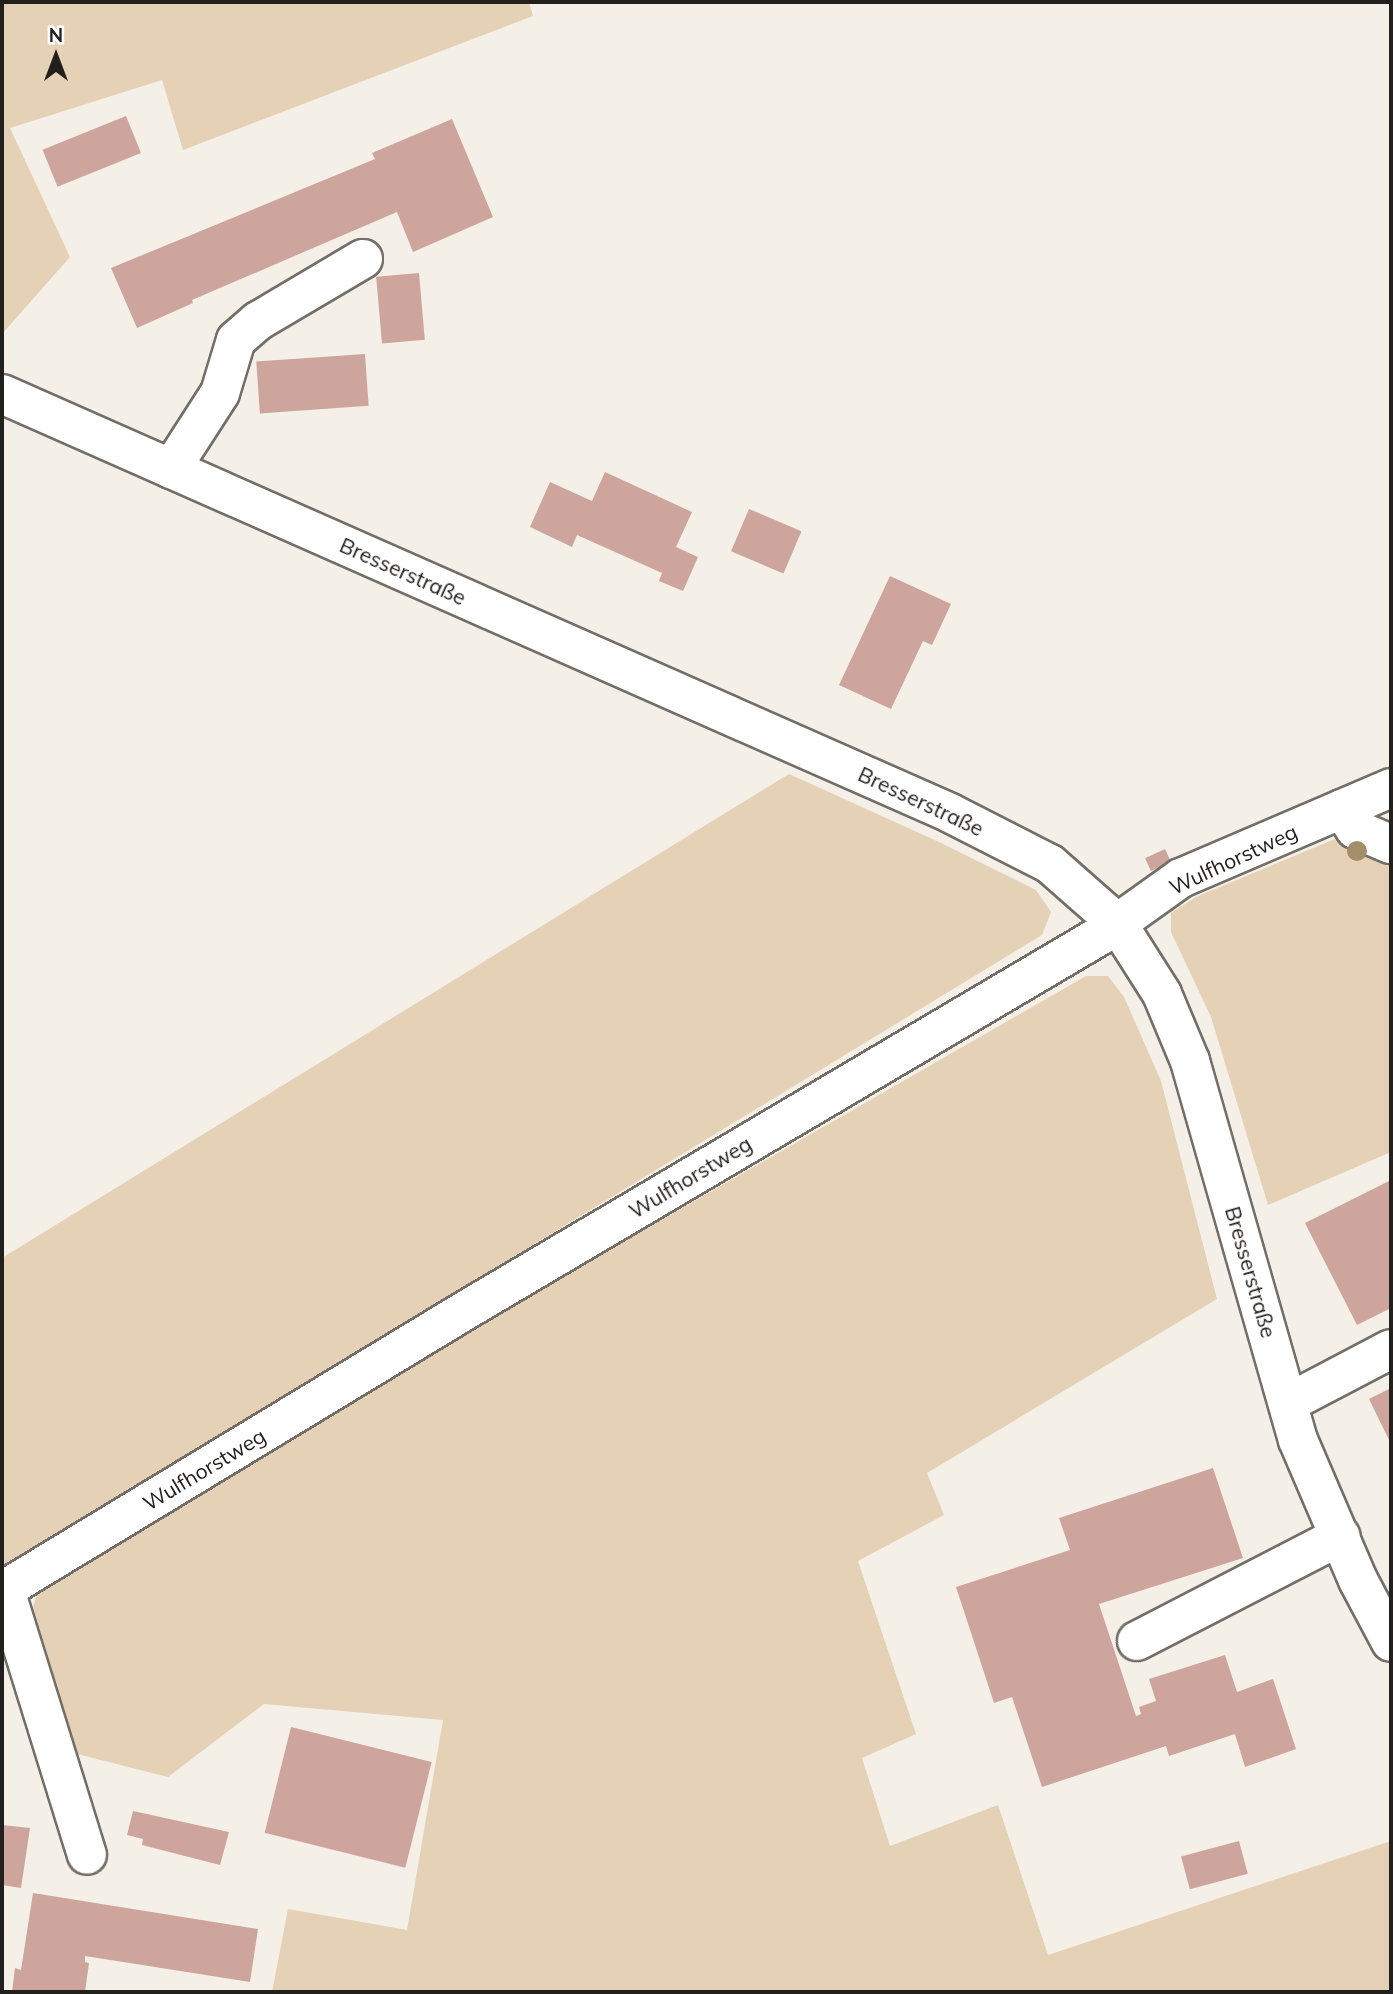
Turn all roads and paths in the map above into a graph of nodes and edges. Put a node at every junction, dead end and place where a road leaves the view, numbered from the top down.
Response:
1 (363, 259) dead end
2 (2, 394) edge
3 (171, 469) junction
4 (1391, 788) edge
5 (1342, 809) junction
6 (1391, 844) edge
7 (1117, 923) junction
8 (1391, 1349) edge
9 (1287, 1403) junction
10 (1340, 1536) junction
11 (3, 1591) edge
12 (1137, 1641) dead end
13 (1391, 1642) edge
14 (87, 1855) dead end

1 - 3 street
2 - 3 street, Bresserstraße
3 - 7 street, Bresserstraße
4 - 5 street, Wulfhorstweg
5 - 6 street
5 - 7 street, Wulfhorstweg
7 - 9 street, Bresserstraße
7 - 11 street, Wulfhorstweg
8 - 9 street
9 - 10 street, Bresserstraße
10 - 12 street
10 - 13 street, Bresserstraße
11 - 14 street

